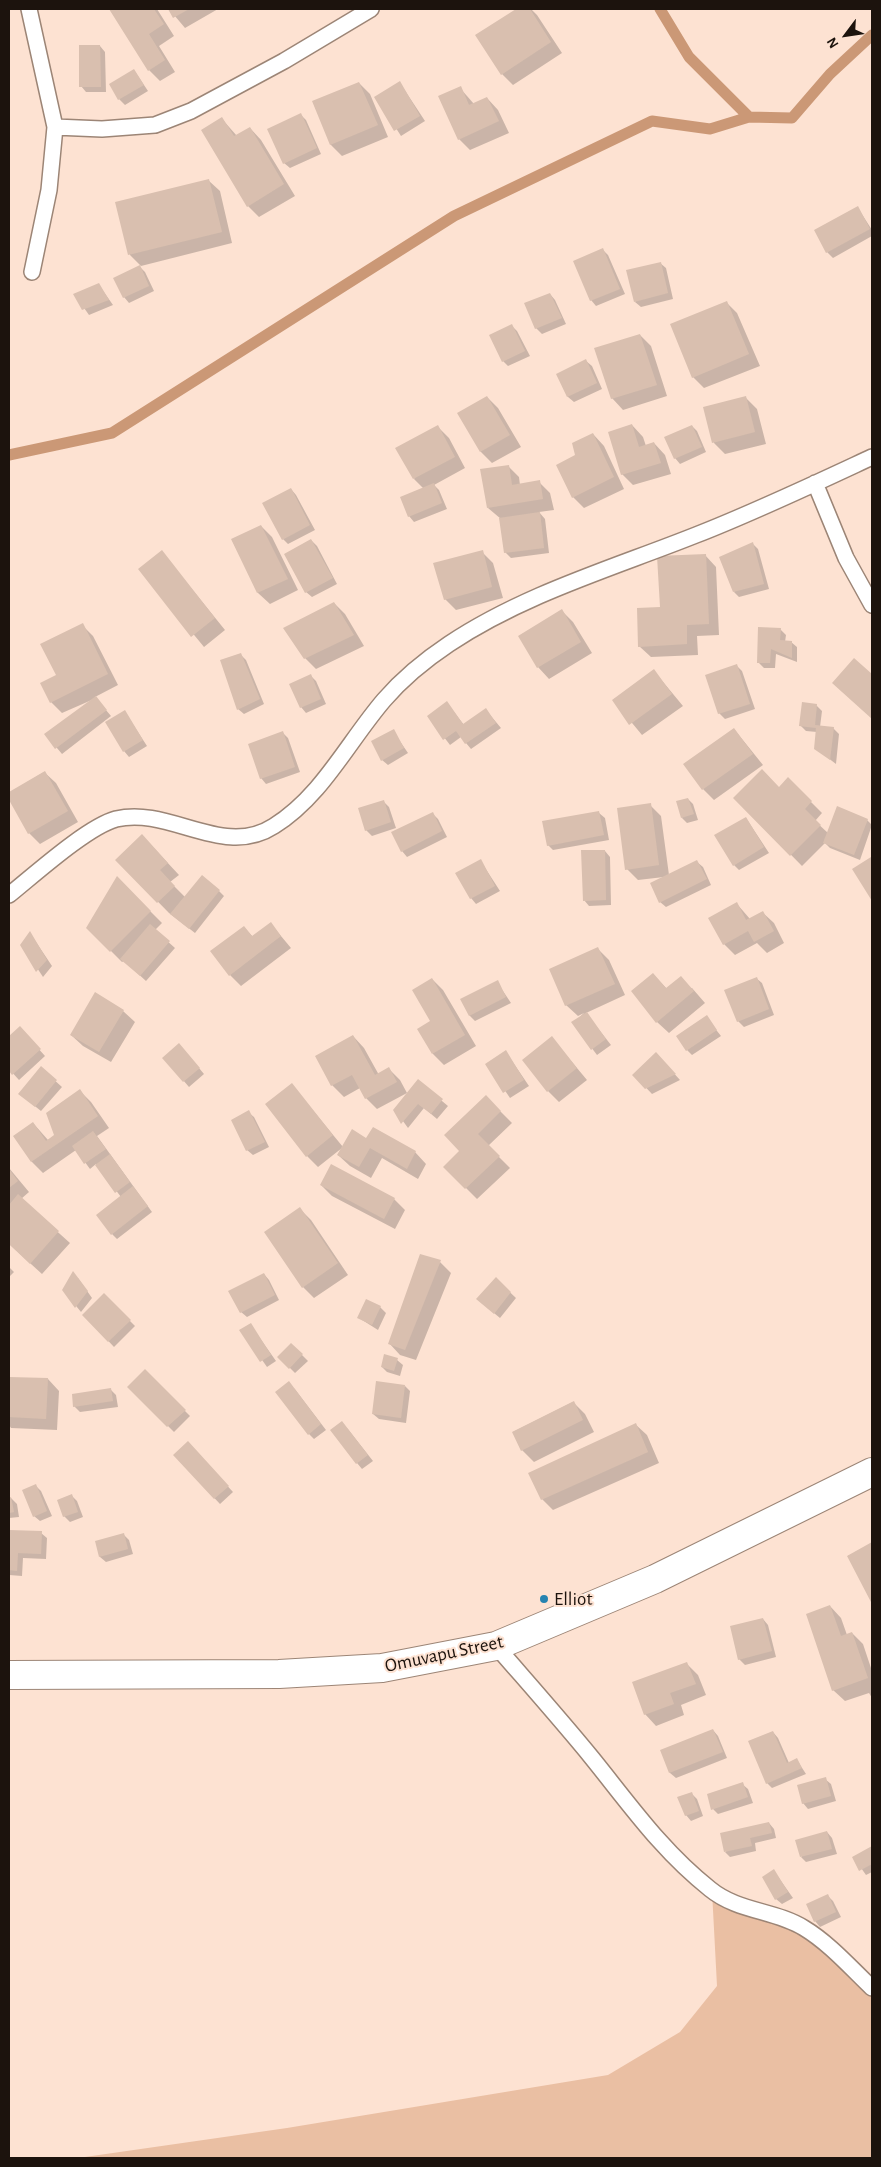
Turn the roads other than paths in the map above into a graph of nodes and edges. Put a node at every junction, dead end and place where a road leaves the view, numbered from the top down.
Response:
1 (29, 9) edge
2 (371, 9) edge
3 (55, 127) junction
4 (32, 272) dead end
5 (872, 457) edge
6 (815, 483) junction
7 (872, 605) edge
8 (9, 895) edge
9 (872, 1472) edge
10 (496, 1646) junction
11 (9, 1675) edge
12 (872, 1988) edge

1 - 3 lane
2 - 3 lane
3 - 4 lane
5 - 6 lane
6 - 7 lane
6 - 8 lane
9 - 10 street, Omuvapu Street
10 - 11 street, Omuvapu Street
10 - 12 lane

